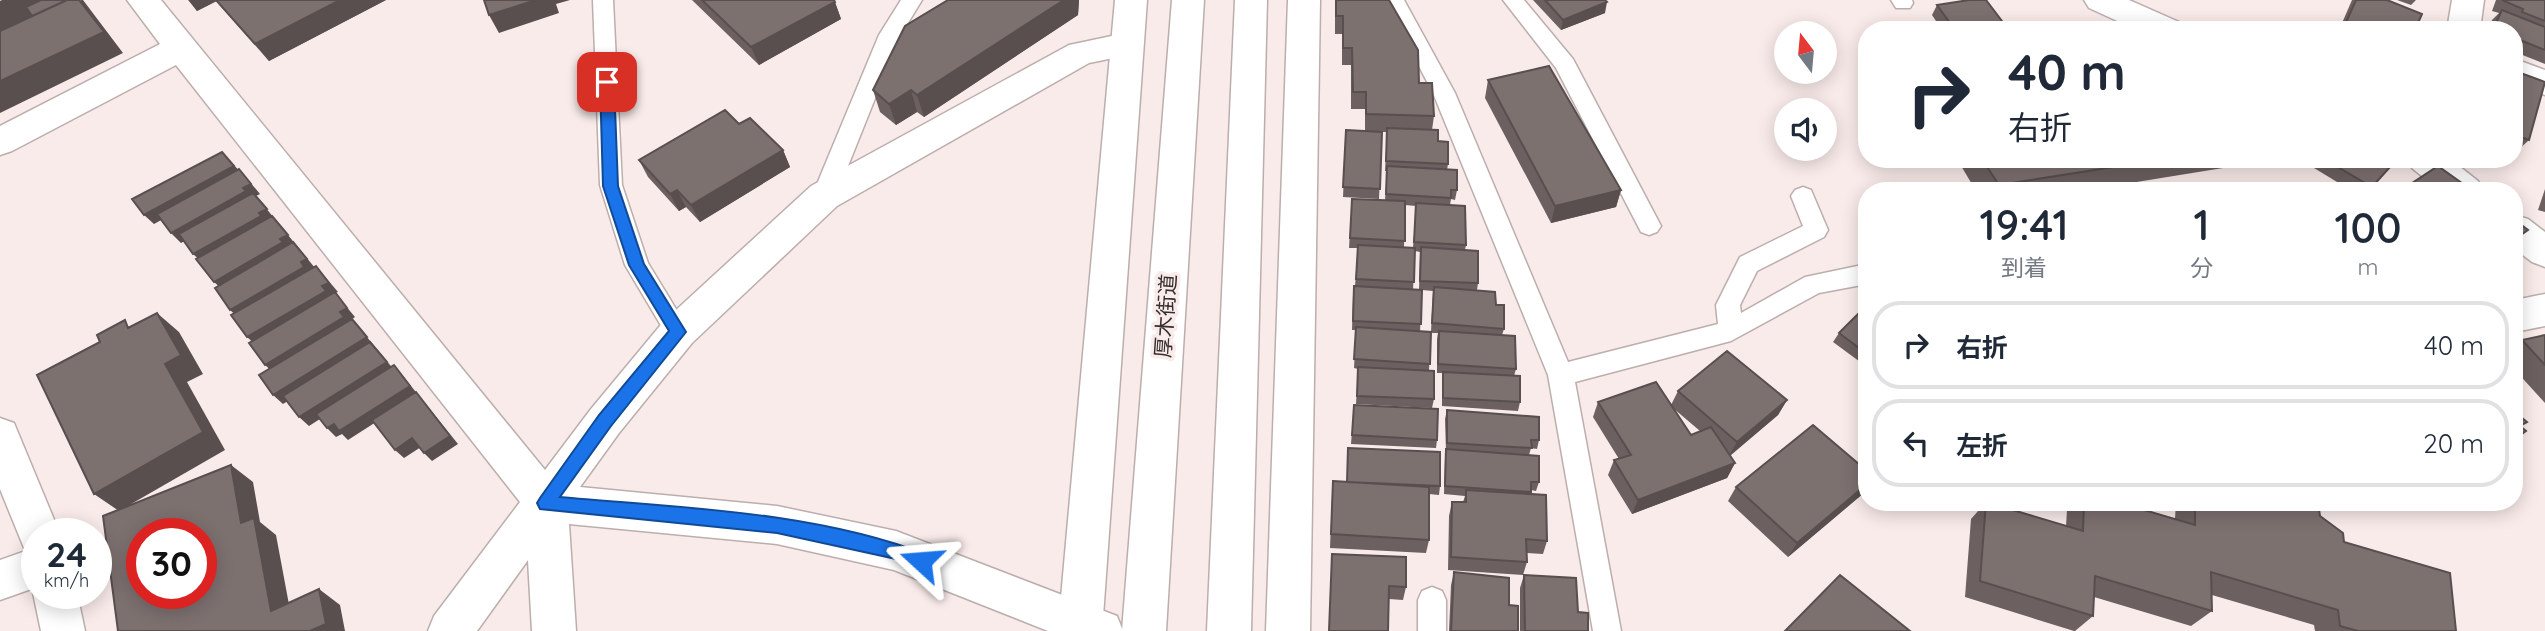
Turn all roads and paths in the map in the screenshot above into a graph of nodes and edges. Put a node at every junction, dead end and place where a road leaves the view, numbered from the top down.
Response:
1 (143, 0) edge
2 (603, 0) edge
3 (912, 0) edge
4 (1131, 0) edge
5 (1188, 0) edge
6 (1251, 0) edge
7 (1304, 0) edge
8 (1394, 0) edge
9 (1513, 0) edge
10 (2100, 0) edge
11 (2468, 0) edge
12 (2147, 21) edge
13 (2464, 21) edge
14 (1126, 45) junction
15 (182, 47) junction
16 (2523, 74) edge
17 (2545, 83) edge
18 (0, 142) edge
19 (2436, 168) edge
20 (2453, 182) edge
21 (824, 196) junction
22 (1803, 196) dead end
23 (1650, 226) dead end
24 (2523, 235) edge
25 (2545, 252) edge
26 (1858, 276) edge
27 (2545, 310) edge
28 (2523, 314) edge
29 (1731, 331) junction
30 (678, 332) junction
31 (1561, 375) junction
32 (0, 436) edge
33 (546, 503) junction
34 (33, 518) edge
35 (21, 573) edge
36 (0, 580) edge
37 (1433, 600) dead end
38 (58, 609) edge
39 (1087, 628) edge
40 (62, 631) edge
41 (450, 631) edge
42 (554, 631) edge
43 (1144, 631) edge
44 (1229, 631) edge
45 (1288, 631) edge
46 (1432, 631) edge
47 (1607, 631) edge

1 - 15 main road
2 - 30 lane
3 - 21 lane
4 - 14 main road
5 - 43 main road, 厚木街道
6 - 44 main road
7 - 45 main road
8 - 31 lane
9 - 23 lane
10 - 12 main road
11 - 13 main road
14 - 21 main road
14 - 39 main road
15 - 18 main road
15 - 33 main road
16 - 17 main road
19 - 20 main road
21 - 30 main road
22 - 29 lane
24 - 25 main road
26 - 29 lane
27 - 28 main road
29 - 31 lane
30 - 33 main road
31 - 47 lane
32 - 34 main road
33 - 39 main road
33 - 41 main road
33 - 42 main road
35 - 36 main road
37 - 46 lane
38 - 40 main road

